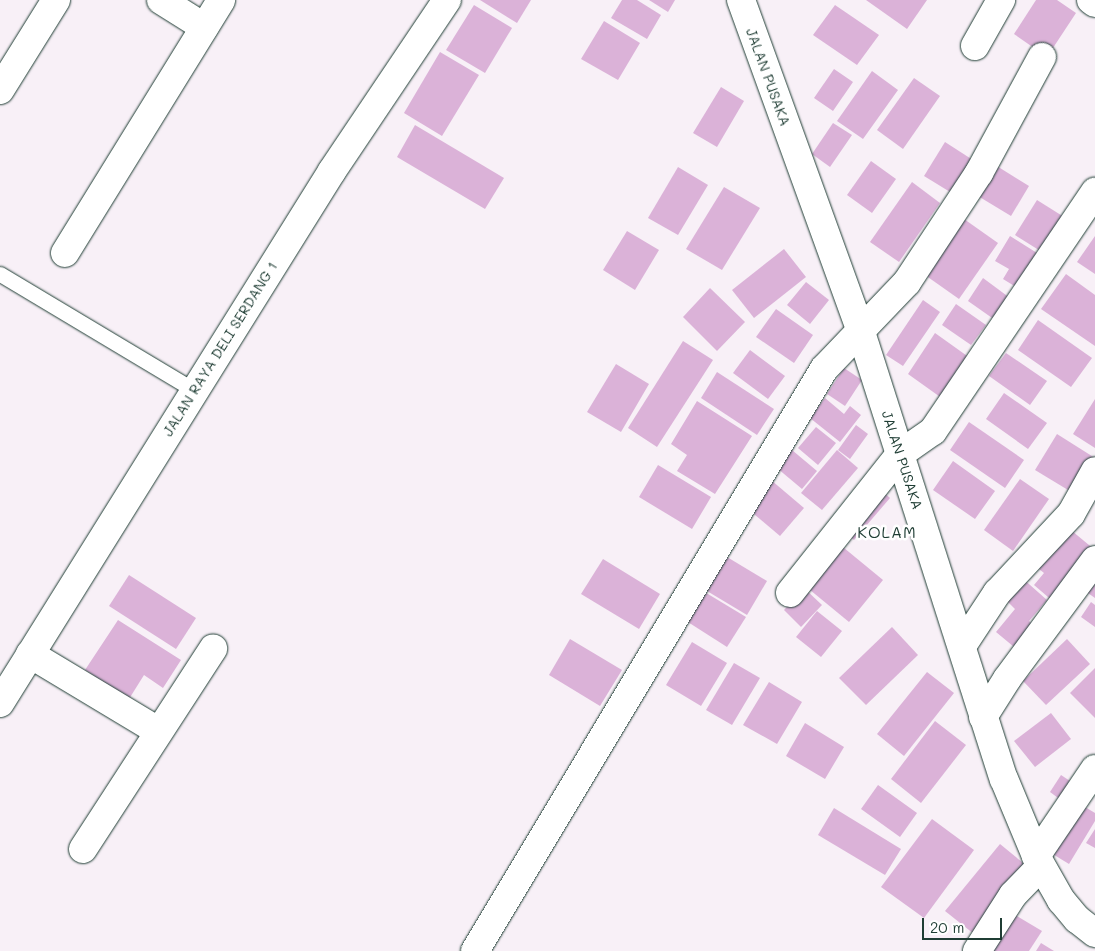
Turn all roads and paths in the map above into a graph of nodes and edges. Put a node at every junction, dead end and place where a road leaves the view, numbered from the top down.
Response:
1 (56, 0) edge
2 (161, 0) edge
3 (221, 0) edge
4 (447, 0) edge
5 (741, 0) edge
6 (1001, 0) edge
7 (1091, 0) edge
8 (1095, 3) edge
9 (204, 27) junction
10 (975, 46) dead end
11 (1042, 57) dead end
12 (0, 90) edge
13 (1095, 192) edge
14 (65, 253) dead end
15 (0, 274) edge
16 (861, 332) junction
17 (194, 390) junction
18 (900, 454) junction
19 (1095, 471) edge
20 (1095, 560) edge
21 (790, 593) dead end
22 (962, 646) junction
23 (213, 649) dead end
24 (30, 654) junction
25 (0, 703) edge
26 (983, 717) junction
27 (158, 731) junction
28 (1095, 769) edge
29 (83, 849) dead end
30 (1039, 861) junction
31 (1095, 933) edge
32 (474, 951) edge
33 (978, 951) edge

1 - 12 street
2 - 9 street
3 - 9 street
4 - 17 street, JALAN RAYA DELI SERDANG 1
5 - 16 street, JALAN PUSAKA
6 - 10 street
7 - 8 street
9 - 14 street
11 - 16 street
13 - 18 street
15 - 17 lane
16 - 18 street, JALAN PUSAKA
16 - 32 street
17 - 24 street, JALAN RAYA DELI SERDANG 1
18 - 21 street
18 - 22 street, JALAN PUSAKA
19 - 22 street
20 - 26 street
22 - 26 street, JALAN PUSAKA
23 - 27 street
24 - 25 street, JALAN RAYA DELI SERDANG 1
24 - 27 street
26 - 30 street, JALAN PUSAKA
27 - 29 street
28 - 30 street
30 - 31 street, JALAN PUSAKA
30 - 33 street

